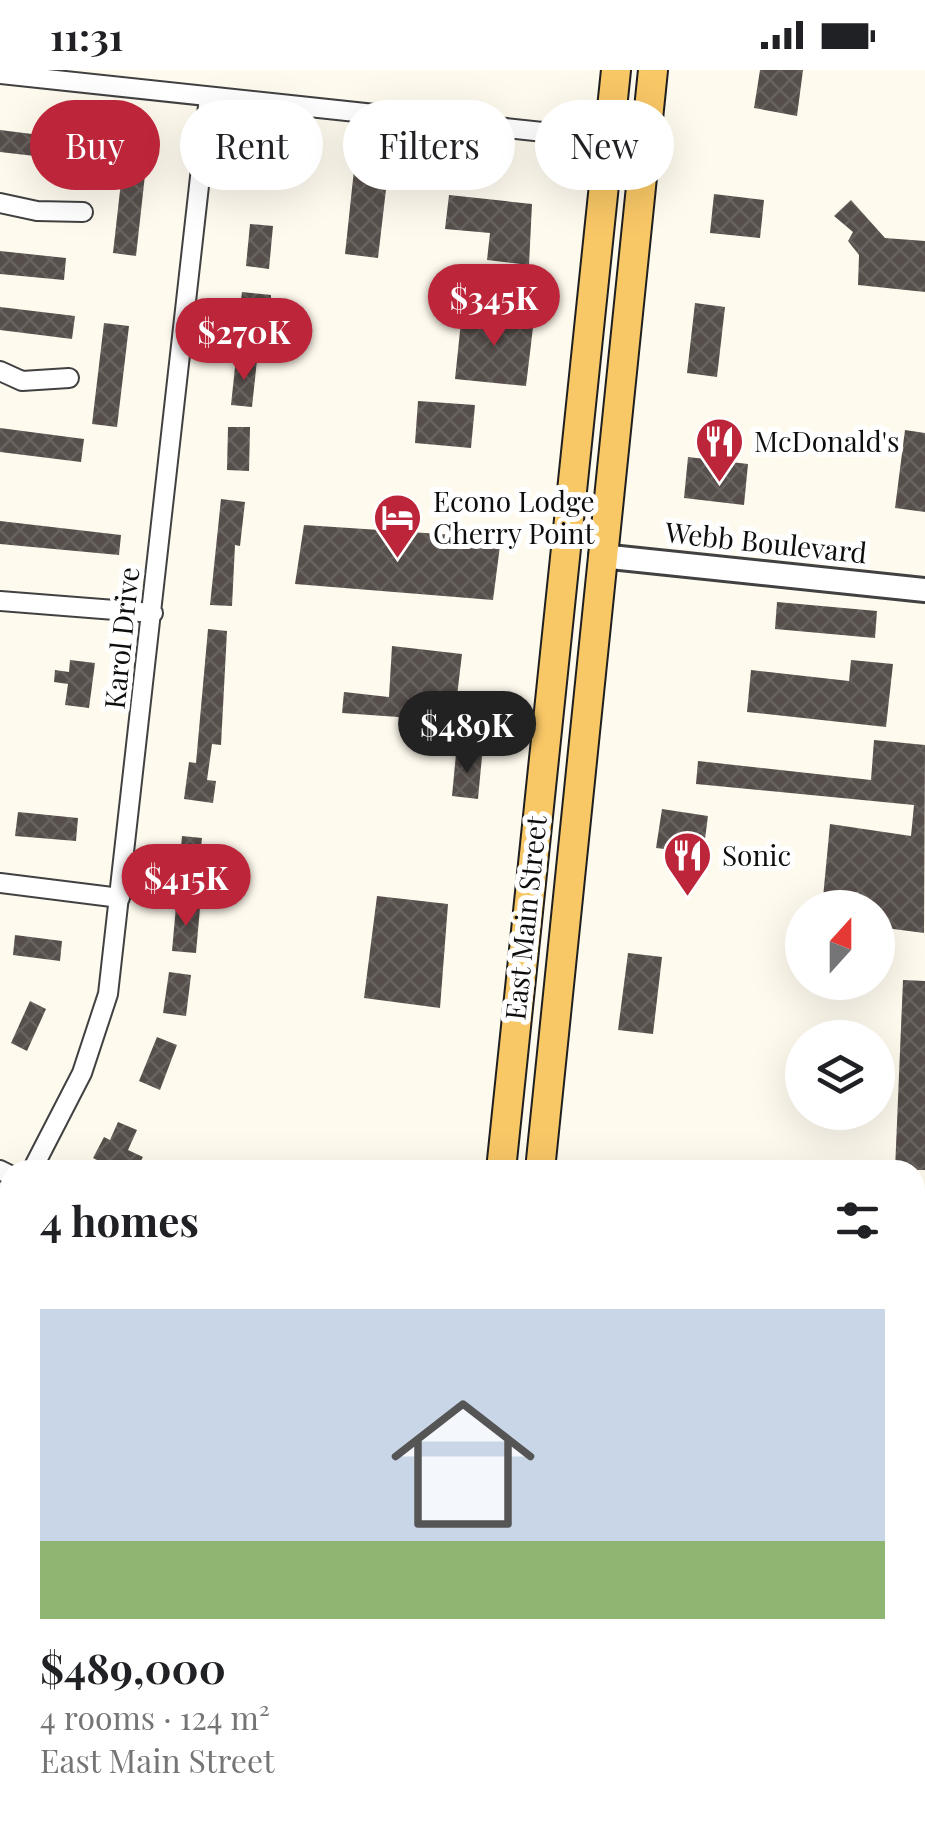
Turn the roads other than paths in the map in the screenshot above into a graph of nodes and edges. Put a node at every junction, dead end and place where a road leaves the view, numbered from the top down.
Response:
1 (616, 70) edge
2 (653, 70) edge
3 (0, 74) edge
4 (209, 97) junction
5 (613, 100) edge
6 (535, 131) edge
7 (604, 190) edge
8 (0, 203) edge
9 (83, 212) dead end
10 (0, 372) edge
11 (69, 378) dead end
12 (580, 412) junction
13 (564, 556) junction
14 (601, 556) junction
15 (925, 590) edge
16 (0, 601) edge
17 (153, 613) junction
18 (588, 684) junction
19 (0, 883) edge
20 (120, 898) junction
21 (514, 1040) junction
22 (550, 1043) junction
23 (37, 1160) edge
24 (502, 1160) edge
25 (541, 1160) edge

1 - 5 main road, East Main Street
2 - 14 main road, East Main Street
3 - 4 street
4 - 6 street
4 - 17 street, Karol Drive
7 - 12 main road, East Main Street
8 - 9 street
10 - 11 street
12 - 13 main road, East Main Street
12 - 14 main road
13 - 18 main road
13 - 21 main road, East Main Street
14 - 15 street, Webb Boulevard
14 - 18 main road, East Main Street
16 - 17 street
17 - 20 street, Karol Drive
18 - 22 main road, East Main Street
19 - 20 street
20 - 23 street, Karol Drive
21 - 22 main road
21 - 24 main road, East Main Street
22 - 25 main road, East Main Street

